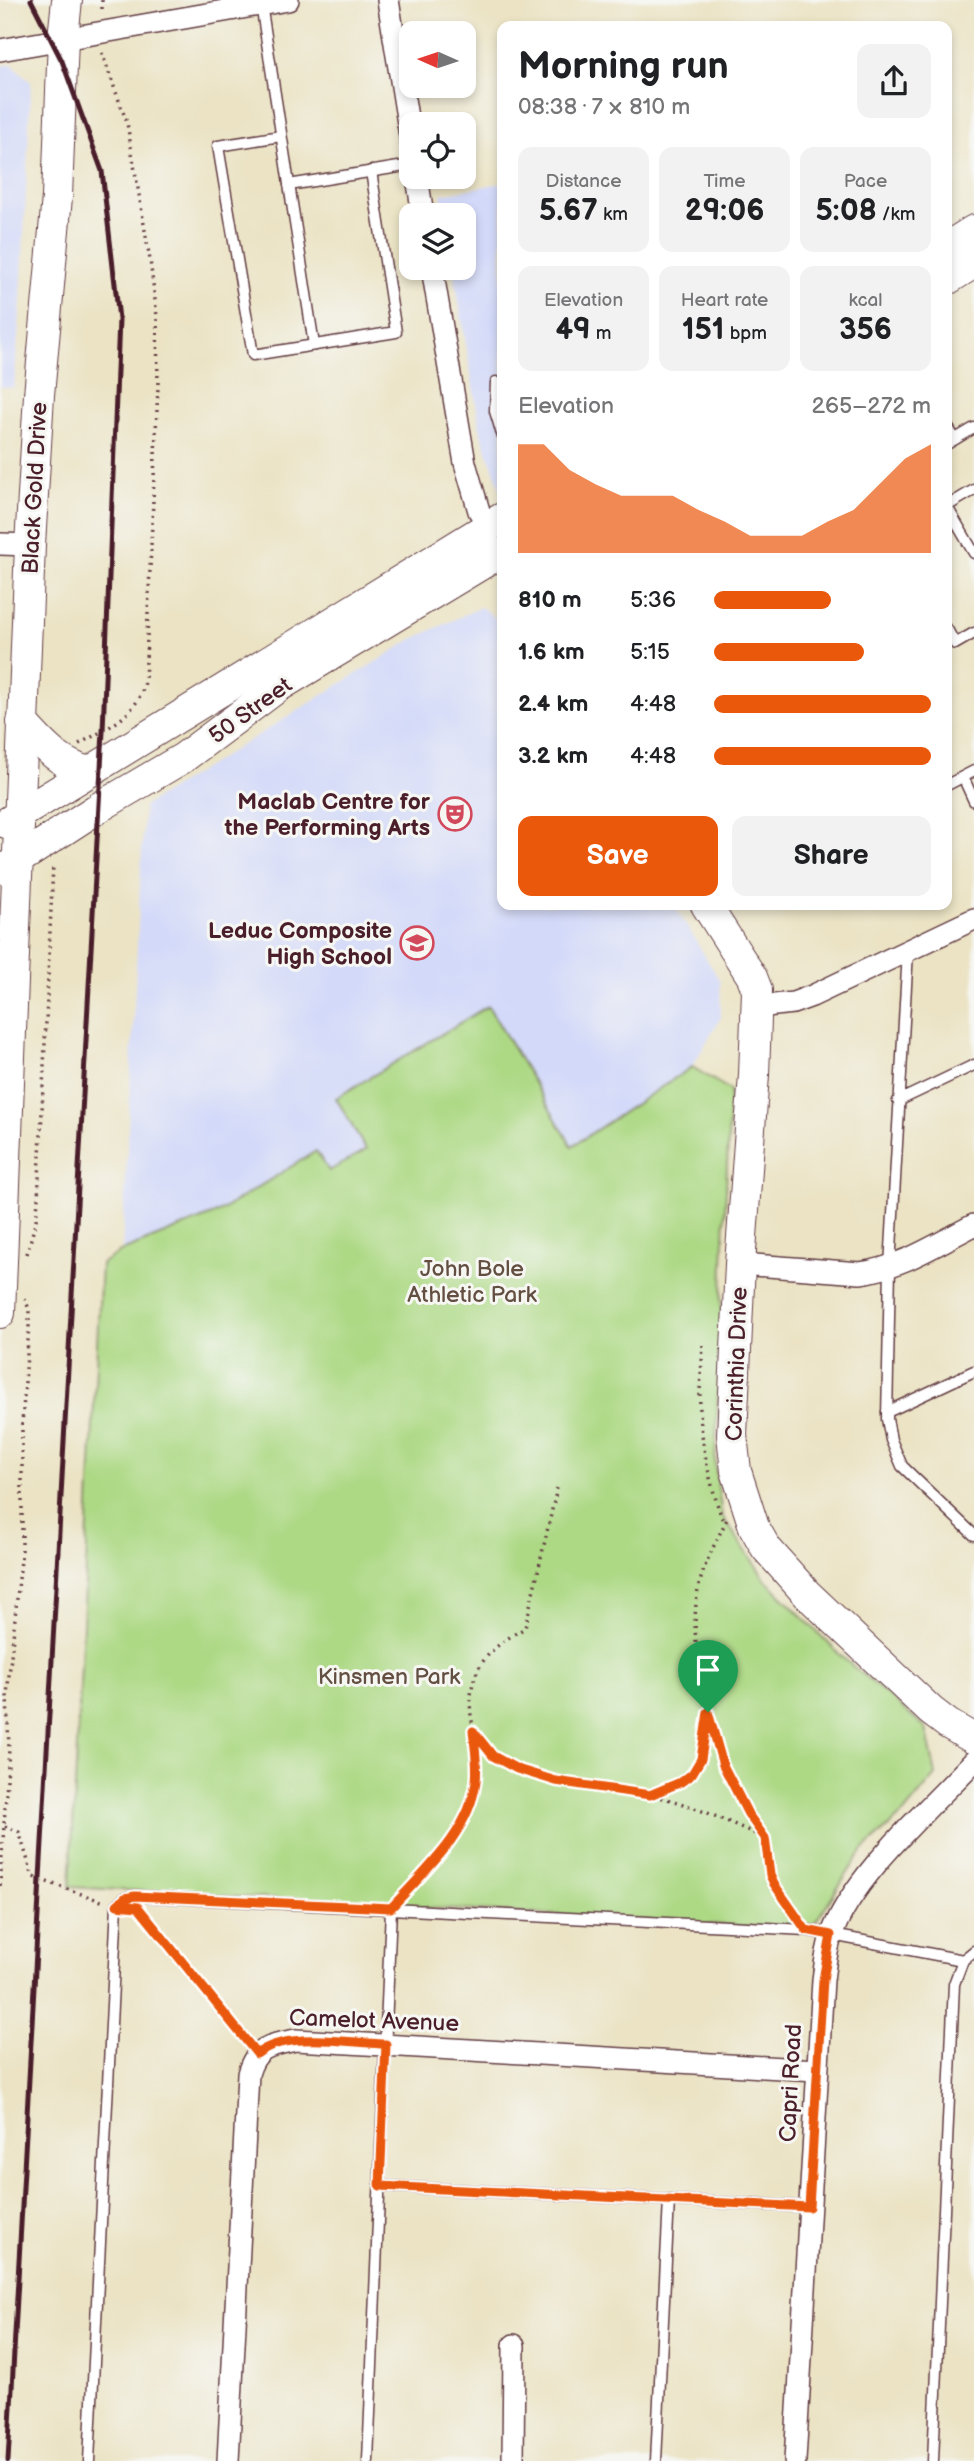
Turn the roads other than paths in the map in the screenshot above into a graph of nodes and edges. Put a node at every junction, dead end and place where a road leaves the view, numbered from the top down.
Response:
1 (67, 0) edge
2 (288, 0) edge
3 (388, 0) edge
4 (261, 4) junction
5 (63, 38) junction
6 (0, 50) edge
7 (406, 112) edge
8 (281, 136) junction
9 (399, 167) edge
10 (371, 171) junction
11 (289, 185) junction
12 (974, 230) edge
13 (952, 244) edge
14 (974, 263) edge
15 (952, 277) edge
16 (434, 280) edge
17 (314, 345) junction
18 (497, 398) edge
19 (497, 418) edge
20 (974, 428) edge
21 (952, 440) edge
22 (974, 490) edge
23 (952, 503) edge
24 (952, 515) edge
25 (497, 537) edge
26 (497, 541) edge
27 (497, 541) edge
28 (0, 544) edge
29 (30, 545) junction
30 (974, 553) edge
31 (974, 633) edge
32 (952, 638) edge
33 (22, 722) junction
34 (76, 767) junction
35 (974, 771) edge
36 (963, 777) junction
37 (952, 782) edge
38 (974, 801) edge
39 (9, 821) edge
40 (9, 866) edge
41 (714, 910) edge
42 (0, 912) edge
43 (974, 919) edge
44 (13, 940) junction
45 (908, 951) junction
46 (757, 1007) junction
47 (974, 1065) edge
48 (898, 1101) junction
49 (2, 1197) edge
50 (974, 1225) edge
51 (10, 1253) edge
52 (740, 1264) junction
53 (890, 1267) junction
54 (0, 1312) edge
55 (974, 1371) edge
56 (887, 1412) junction
57 (974, 1535) edge
58 (974, 1739) edge
59 (974, 1761) edge
60 (391, 1908) junction
61 (831, 1935) junction
62 (974, 1951) edge
63 (963, 1960) junction
64 (386, 2044) junction
65 (817, 2070) junction
66 (380, 2186) junction
67 (669, 2200) junction
68 (809, 2207) junction
69 (514, 2345) dead end
70 (89, 2461) edge
71 (228, 2461) edge
72 (368, 2461) edge
73 (513, 2461) edge
74 (656, 2461) edge
75 (795, 2461) edge
76 (933, 2461) edge

1 - 5 main road, Black Gold Drive
2 - 4 street
3 - 7 street
4 - 5 street
4 - 8 lane
5 - 6 street
5 - 29 main road, Black Gold Drive
8 - 11 lane
8 - 17 lane
9 - 10 lane
10 - 11 lane
10 - 17 lane
11 - 17 lane
12 - 13 main road
14 - 15 main road
16 - 25 street
18 - 19 lane
20 - 21 lane
22 - 23 lane
24 - 30 lane
26 - 34 main road, 50 Street
27 - 40 main road, 50 Street
28 - 29 street
29 - 33 main road, Black Gold Drive
31 - 32 lane
33 - 34 main road
33 - 39 main road, Black Gold Drive
34 - 39 main road, 50 Street
35 - 36 lane
36 - 37 lane
36 - 38 lane
39 - 40 main road, Black Gold Drive
40 - 44 main road, Black Gold Drive
41 - 46 main road, Corinthia Drive
42 - 44 main road
43 - 45 street
44 - 49 main road, Black Gold Drive
45 - 46 street
45 - 48 lane
46 - 52 main road, Corinthia Drive
47 - 48 lane
48 - 53 lane
49 - 51 main road, Black Gold Drive
50 - 53 street
51 - 54 main road, Black Gold Drive
52 - 53 street
52 - 58 main road, Corinthia Drive
53 - 56 lane
55 - 56 lane
56 - 57 lane
59 - 61 street, Capri Road
60 - 61 lane
60 - 64 lane
60 - 70 lane
61 - 63 lane
61 - 65 street, Capri Road
62 - 63 lane
63 - 76 lane
64 - 65 street, Camelot Avenue
64 - 66 lane
64 - 71 street, Camelot Avenue
65 - 68 street, Capri Road
66 - 67 lane
66 - 72 lane
67 - 68 lane
67 - 74 lane
68 - 75 street, Capri Road
69 - 73 street

